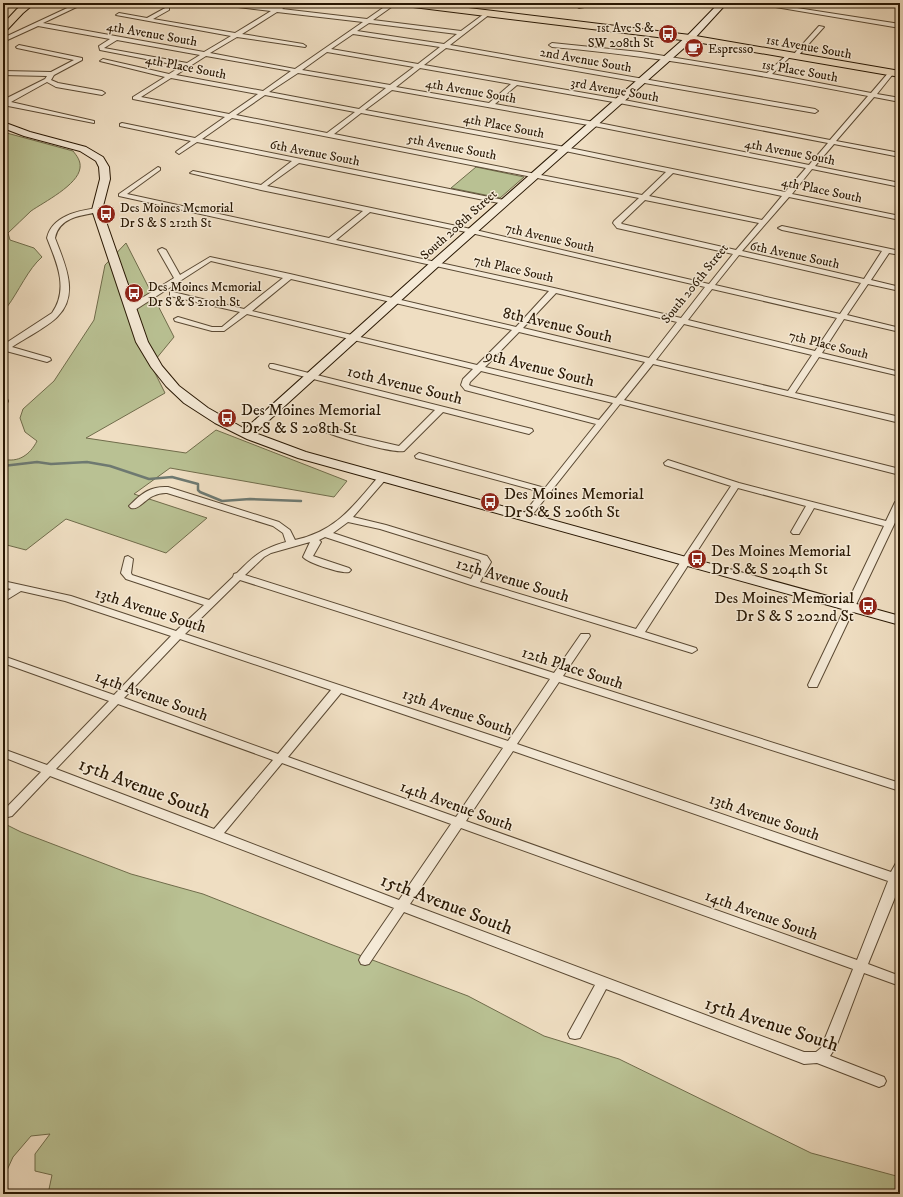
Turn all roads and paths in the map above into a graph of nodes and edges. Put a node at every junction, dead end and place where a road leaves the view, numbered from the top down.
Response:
1 (31, 3) edge
2 (82, 3) edge
3 (222, 3) edge
4 (287, 3) edge
5 (394, 3) edge
6 (405, 3) edge
7 (603, 3) edge
8 (723, 3) edge
9 (755, 3) edge
10 (438, 5) edge
11 (579, 6) dead end
12 (167, 9) dead end
13 (278, 9) junction
14 (488, 13) junction
15 (119, 15) dead end
16 (147, 20) junction
17 (368, 20) junction
18 (37, 24) junction
19 (900, 26) edge
20 (821, 27) dead end
21 (3, 29) edge
22 (352, 32) junction
23 (463, 33) junction
24 (236, 35) junction
25 (116, 38) junction
26 (690, 38) junction
27 (3, 40) edge
28 (552, 44) dead end
29 (303, 46) dead end
30 (446, 46) junction
31 (20, 47) dead end
32 (326, 50) junction
33 (205, 54) junction
34 (792, 56) junction
35 (668, 58) junction
36 (103, 62) dead end
37 (187, 65) junction
38 (419, 66) junction
39 (296, 71) junction
40 (3, 73) edge
41 (52, 74) junction
42 (896, 74) edge
43 (170, 76) junction
44 (767, 76) junction
45 (47, 80) junction
46 (644, 80) junction
47 (516, 83) junction
48 (392, 88) junction
49 (102, 93) dead end
50 (263, 93) junction
51 (872, 95) junction
52 (900, 100) edge
53 (619, 101) junction
54 (3, 103) edge
55 (489, 106) junction
56 (361, 111) junction
57 (815, 111) dead end
58 (230, 116) junction
59 (92, 122) dead end
60 (594, 124) junction
61 (3, 125) edge
62 (122, 125) dead end
63 (329, 136) junction
64 (196, 140) junction
65 (832, 141) junction
66 (565, 149) junction
67 (179, 152) dead end
68 (900, 155) edge
69 (297, 161) junction
70 (811, 167) junction
71 (158, 169) dead end
72 (672, 170) junction
73 (193, 173) dead end
74 (536, 175) junction
75 (900, 185) edge
76 (261, 188) junction
77 (788, 194) junction
78 (644, 198) junction
79 (504, 202) junction
80 (96, 210) junction
81 (368, 210) junction
82 (900, 218) edge
83 (763, 222) junction
84 (782, 228) dead end
85 (471, 231) junction
86 (330, 241) junction
87 (162, 250) dead end
88 (887, 250) junction
89 (737, 253) junction
90 (900, 253) edge
91 (436, 263) junction
92 (290, 276) junction
93 (178, 279) junction
94 (866, 282) junction
95 (710, 286) junction
96 (900, 289) edge
97 (554, 290) junction
98 (173, 294) dead end
99 (394, 300) junction
100 (132, 308) junction
101 (247, 311) junction
102 (842, 316) junction
103 (178, 319) dead end
104 (682, 320) junction
105 (518, 329) junction
106 (900, 330) edge
107 (354, 338) junction
108 (4, 348) edge
109 (817, 354) junction
110 (47, 360) dead end
111 (650, 360) junction
112 (273, 366) dead end
113 (479, 368) junction
114 (900, 374) edge
115 (312, 376) junction
116 (790, 394) junction
117 (618, 401) junction
118 (442, 408) junction
119 (900, 420) edge
120 (601, 422) junction
121 (320, 427) dead end
122 (530, 431) dead end
123 (247, 434) junction
124 (419, 456) dead end
125 (668, 463) dead end
126 (900, 472) edge
127 (383, 477) junction
128 (736, 485) junction
129 (547, 491) junction
130 (900, 502) edge
131 (811, 505) junction
132 (134, 506) dead end
133 (526, 516) junction
134 (345, 518) junction
135 (889, 525) junction
136 (796, 532) dead end
137 (325, 534) junction
138 (312, 539) junction
139 (291, 544) junction
140 (128, 559) dead end
141 (685, 561) junction
142 (346, 570) dead end
143 (237, 576) junction
144 (474, 583) junction
145 (3, 584) edge
146 (18, 588) junction
147 (3, 599) edge
148 (209, 603) junction
149 (850, 607) junction
150 (900, 621) edge
151 (639, 633) junction
152 (178, 635) junction
153 (585, 636) dead end
154 (692, 650) dead end
155 (3, 659) edge
156 (557, 679) junction
157 (813, 685) dead end
158 (339, 688) junction
159 (117, 700) junction
160 (510, 746) junction
161 (3, 753) edge
162 (280, 759) junction
163 (49, 771) junction
164 (900, 787) edge
165 (8, 813) dead end
166 (458, 822) junction
167 (216, 835) junction
168 (900, 866) edge
169 (898, 879) edge
170 (401, 906) junction
171 (365, 960) dead end
172 (861, 966) junction
173 (900, 980) edge
174 (603, 983) junction
175 (575, 1034) dead end
176 (818, 1057) junction
177 (879, 1082) dead end

1 - 21 main road
2 - 18 street
3 - 13 street
4 - 13 street
5 - 17 street
6 - 10 main road, 1st Avenue South
7 - 11 street
8 - 26 main road, South 208th Street
9 - 19 street
10 - 14 main road, 1st Avenue South
12 - 16 street
13 - 17 street
13 - 24 street
14 - 23 street
14 - 26 main road, 1st Avenue South
15 - 16 street
16 - 24 street
17 - 22 street
17 - 23 street
18 - 25 street, 4th Avenue South
18 - 27 street
20 - 34 street
22 - 30 street, 2nd Avenue South
22 - 32 street
23 - 30 street
24 - 29 street
24 - 33 street
25 - 33 street, 4th Avenue South
25 - 37 street
26 - 34 main road, 1st Avenue South
26 - 35 main road, South 208th Street
28 - 35 street, 1st Place South
30 - 38 street
30 - 46 street, 2nd Avenue South
31 - 41 street
32 - 38 street, 3rd Avenue South
32 - 39 street
33 - 37 street
33 - 39 street, 4th Avenue South
34 - 42 main road, 1st Avenue South
34 - 44 street
35 - 44 street, 1st Place South
35 - 46 main road, South 208th Street
36 - 43 street, 4th Place South
37 - 43 street
38 - 47 street, 3rd Avenue South
38 - 48 street
39 - 48 street, 4th Avenue South
39 - 50 street
40 - 41 street
41 - 45 street
42 - 51 street, South 206th Street
43 - 50 street, 4th Place South
43 - 58 street, 5th Avenue South
44 - 51 street, 1st Place South
45 - 49 street
45 - 54 street
46 - 53 main road, South 208th Street
46 - 57 street, 2nd Avenue South
47 - 53 street, 3rd Avenue South
47 - 55 street
48 - 55 street, 4th Avenue South
48 - 56 street
50 - 56 street, 4th Place South
50 - 58 street
51 - 52 street, 1st Place South
51 - 65 street, South 206th Street
53 - 60 main road, South 208th Street
53 - 65 street, 3rd Avenue South
54 - 59 street
55 - 60 street, 4th Avenue South
56 - 63 street
56 - 66 street, 4th Place South
58 - 63 street, 5th Avenue South
58 - 64 street
60 - 66 main road, South 208th Street
60 - 70 street, 4th Avenue South
61 - 80 main road
62 - 64 street, 6th Avenue South
63 - 74 street, 5th Avenue South
64 - 67 street
64 - 69 street, 6th Avenue South
65 - 68 street, 3rd Avenue South
65 - 70 street, South 206th Street
66 - 72 street, 4th Place South
66 - 74 main road, South 208th Street
69 - 76 street
69 - 79 street, 6th Avenue South
70 - 75 street, 4th Avenue South
70 - 77 street, South 206th Street
71 - 86 street, 7th Place South
72 - 77 street, 4th Place South
72 - 78 street
73 - 76 street, 7th Avenue South
74 - 78 street, 5th Avenue South
74 - 79 main road, South 208th Street
76 - 81 street, 7th Avenue South
77 - 82 street, 4th Place South
77 - 83 street, South 206th Street
78 - 83 street, 5th Avenue South
78 - 89 street, 6th Avenue South
79 - 85 main road, South 208th Street
80 - 100 main road
80 - 108 street
81 - 85 street, 7th Avenue South
81 - 86 street
83 - 89 street, South 206th Street
84 - 88 street
85 - 91 main road, South 208th Street
85 - 95 street, 7th Avenue South
86 - 91 street, 7th Place South
87 - 93 street
88 - 90 street
88 - 94 street
89 - 94 street, 6th Avenue South
89 - 95 street, South 206th Street
91 - 97 street, 7th Place South
91 - 99 main road, South 208th Street
92 - 93 street, 8th Avenue South
92 - 99 street, 8th Avenue South
92 - 101 street
93 - 100 street
94 - 96 street, 6th Avenue South
94 - 102 street
95 - 102 street, 7th Avenue South
95 - 104 street, South 206th Street
97 - 104 street, 7th Place South
97 - 105 street
98 - 101 street, 9th Avenue South
99 - 105 street, 8th Avenue South
99 - 107 main road, South 208th Street
100 - 123 main road
101 - 103 street
101 - 107 street, 9th Avenue South
102 - 106 street, 7th Avenue South
102 - 109 street
104 - 109 street, 7th Place South
104 - 111 street, South 206th Street
105 - 111 street, 8th Avenue South
105 - 113 street
107 - 113 street, 9th Avenue South
107 - 115 main road, South 208th Street
108 - 110 street
109 - 114 street, 7th Place South
109 - 116 street
111 - 116 street, 8th Avenue South
111 - 117 street, South 206th Street
112 - 115 street, 10th Avenue South
113 - 117 street, 9th Avenue South
113 - 120 street
115 - 118 street, 10th Avenue South
115 - 123 main road, South 208th Street
116 - 119 street, 8th Avenue South
117 - 120 street, South 206th Street
117 - 126 street, 9th Avenue South
118 - 121 street
118 - 122 street, 10th Avenue South
120 - 129 street, South 206th Street
123 - 127 main road
124 - 129 street
125 - 128 street
127 - 133 main road
127 - 134 street
128 - 131 street
128 - 141 street
129 - 133 street, South 206th Street
130 - 135 street
131 - 135 street
131 - 136 street
132 - 139 street
133 - 141 main road
134 - 137 street
134 - 144 street
135 - 149 street
137 - 138 street
137 - 144 street, 12th Avenue South
138 - 139 street
138 - 142 street
139 - 143 street
140 - 148 street
141 - 149 main road
141 - 151 street
143 - 148 street
143 - 156 street, 12th Place South
144 - 151 street, 12th Avenue South
145 - 146 street, 13th Avenue South
146 - 147 street
146 - 152 street, 13th Avenue South
148 - 152 street
149 - 150 main road
149 - 157 street
151 - 154 street, 12th Avenue South
152 - 158 street, 13th Avenue South
152 - 159 street
153 - 156 street
155 - 159 street, 14th Avenue South
156 - 160 street
156 - 164 street, 12th Place South
158 - 160 street, 13th Avenue South
158 - 162 street
159 - 162 street, 14th Avenue South
159 - 163 street
160 - 166 street
160 - 169 street, 13th Avenue South
161 - 163 street, 15th Avenue South
162 - 166 street, 14th Avenue South
162 - 167 street
163 - 165 street
163 - 167 street, 15th Avenue South
166 - 170 street
166 - 172 street, 14th Avenue South
167 - 170 street, 15th Avenue South
168 - 169 street
169 - 172 street
170 - 171 street
170 - 174 street, 15th Avenue South
172 - 173 street, 14th Avenue South
172 - 176 street
174 - 175 street
174 - 176 street, 15th Avenue South
176 - 177 street, 15th Avenue South

